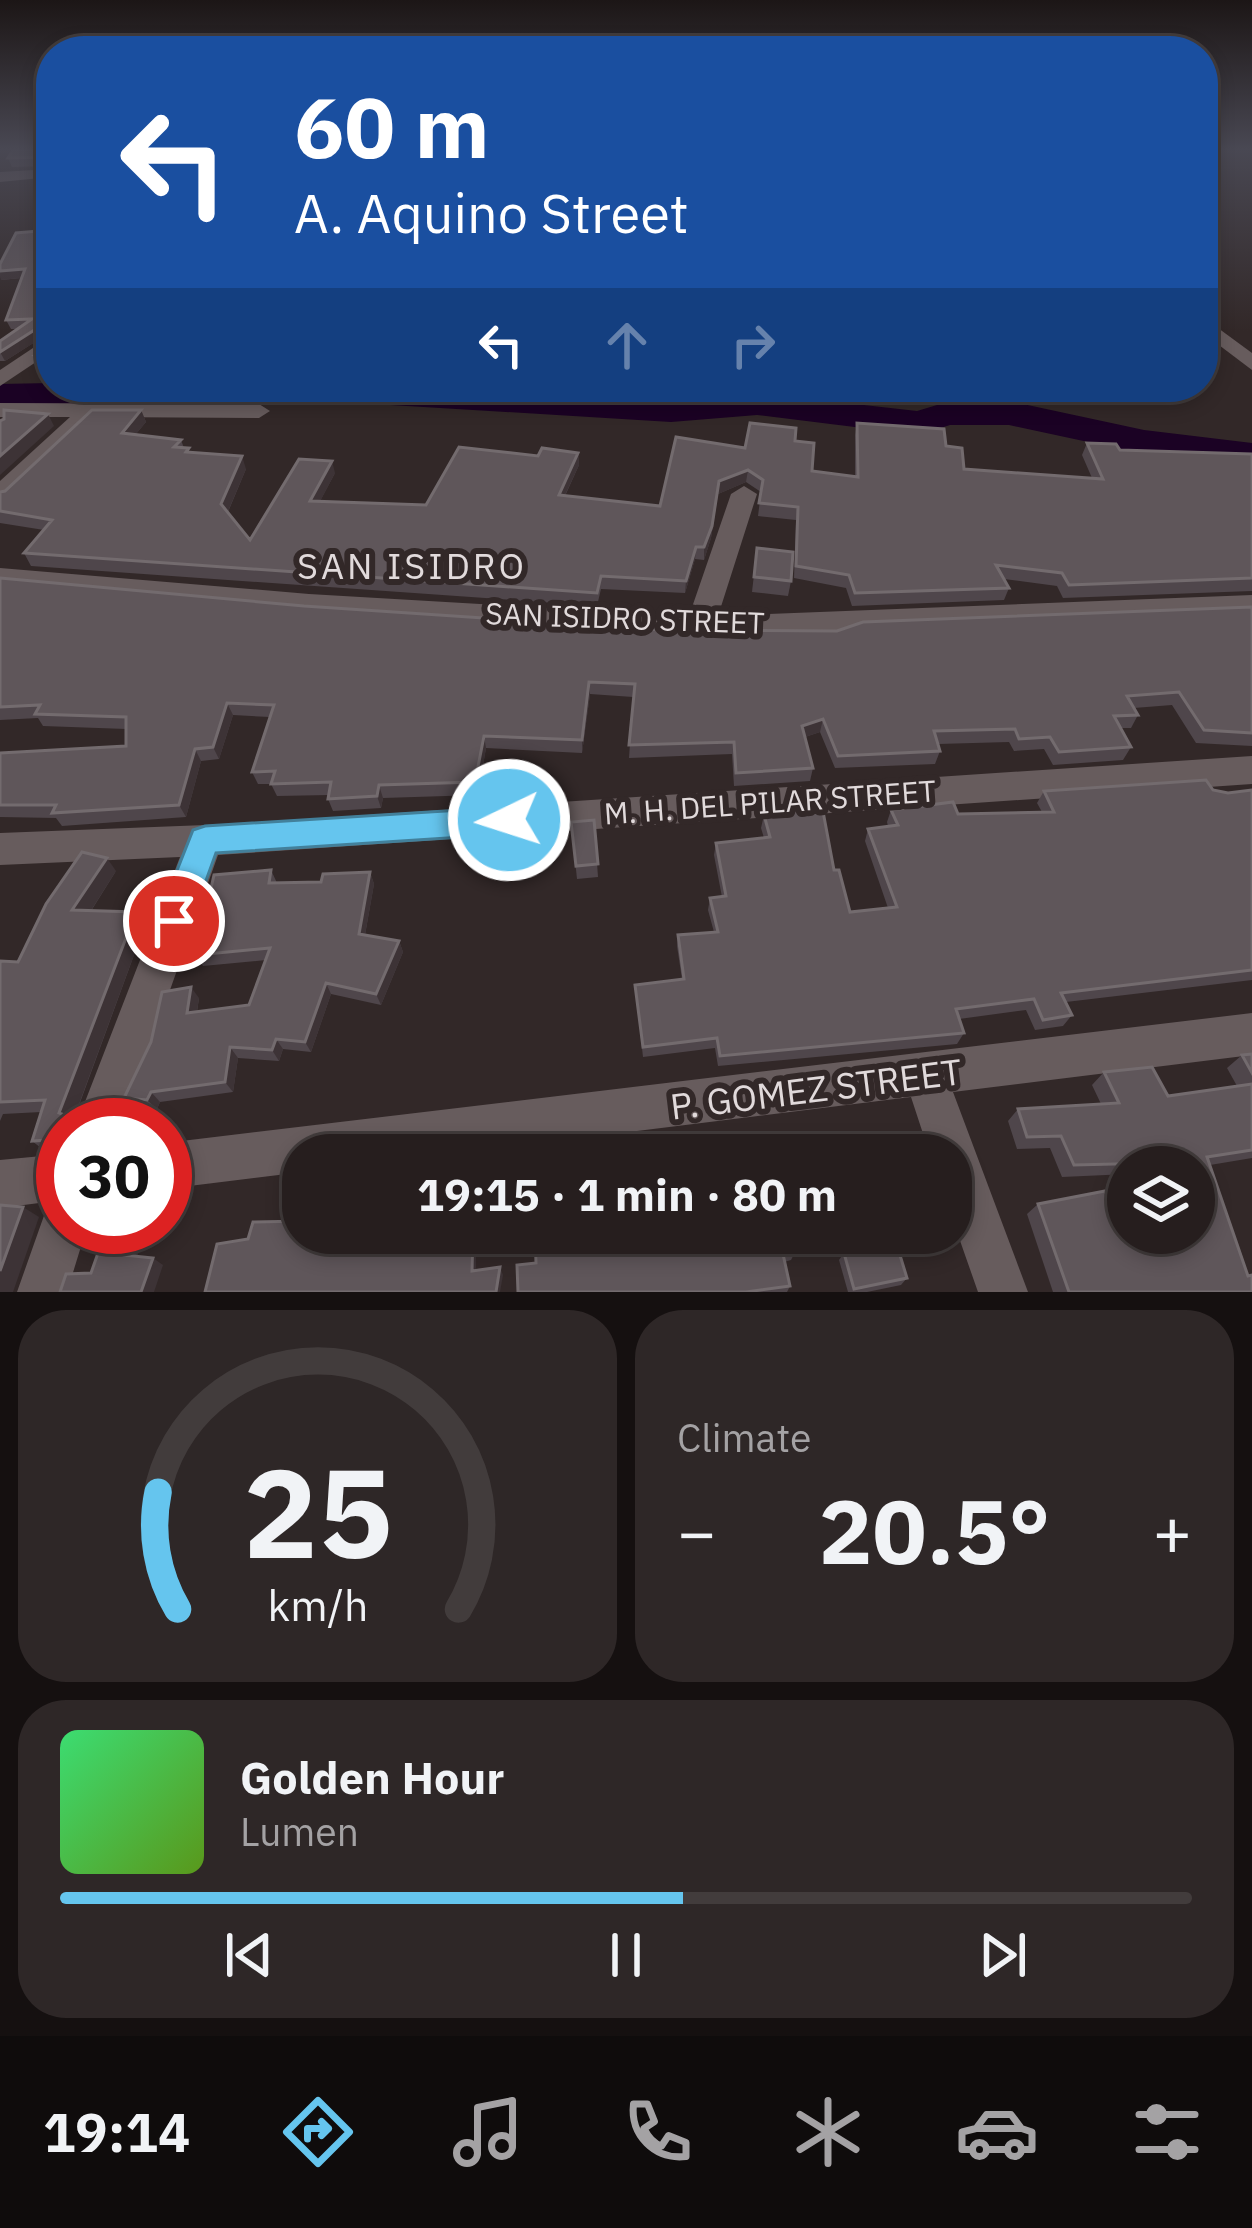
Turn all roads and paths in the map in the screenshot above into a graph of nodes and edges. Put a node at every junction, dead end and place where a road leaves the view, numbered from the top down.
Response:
1 (1218, 336) edge
2 (36, 353) edge
3 (1252, 364) edge
4 (4, 377) edge
5 (0, 410) edge
6 (91, 410) junction
7 (259, 411) dead end
8 (744, 494) dead end
9 (0, 495) edge
10 (0, 577) edge
11 (1252, 605) edge
12 (700, 627) junction
13 (1252, 770) edge
14 (205, 840) junction
15 (0, 849) edge
16 (1252, 1034) edge
17 (925, 1076) junction
18 (109, 1098) edge
19 (192, 1163) edge
20 (36, 1180) edge
21 (0, 1184) edge
22 (54, 1254) edge
23 (41, 1292) edge
24 (1003, 1292) edge

1 - 3 street
2 - 4 street
5 - 6 street
6 - 7 street
6 - 9 street
8 - 12 street
10 - 12 street, SAN ISIDRO STREET
11 - 12 street, SAN ISIDRO STREET
13 - 14 street, M. H. DEL PILAR STREET
14 - 15 street, M. H. DEL PILAR STREET
14 - 18 street
16 - 17 street, P. GOMEZ STREET
17 - 19 street, P. GOMEZ STREET
17 - 24 street
20 - 21 street
22 - 23 street

